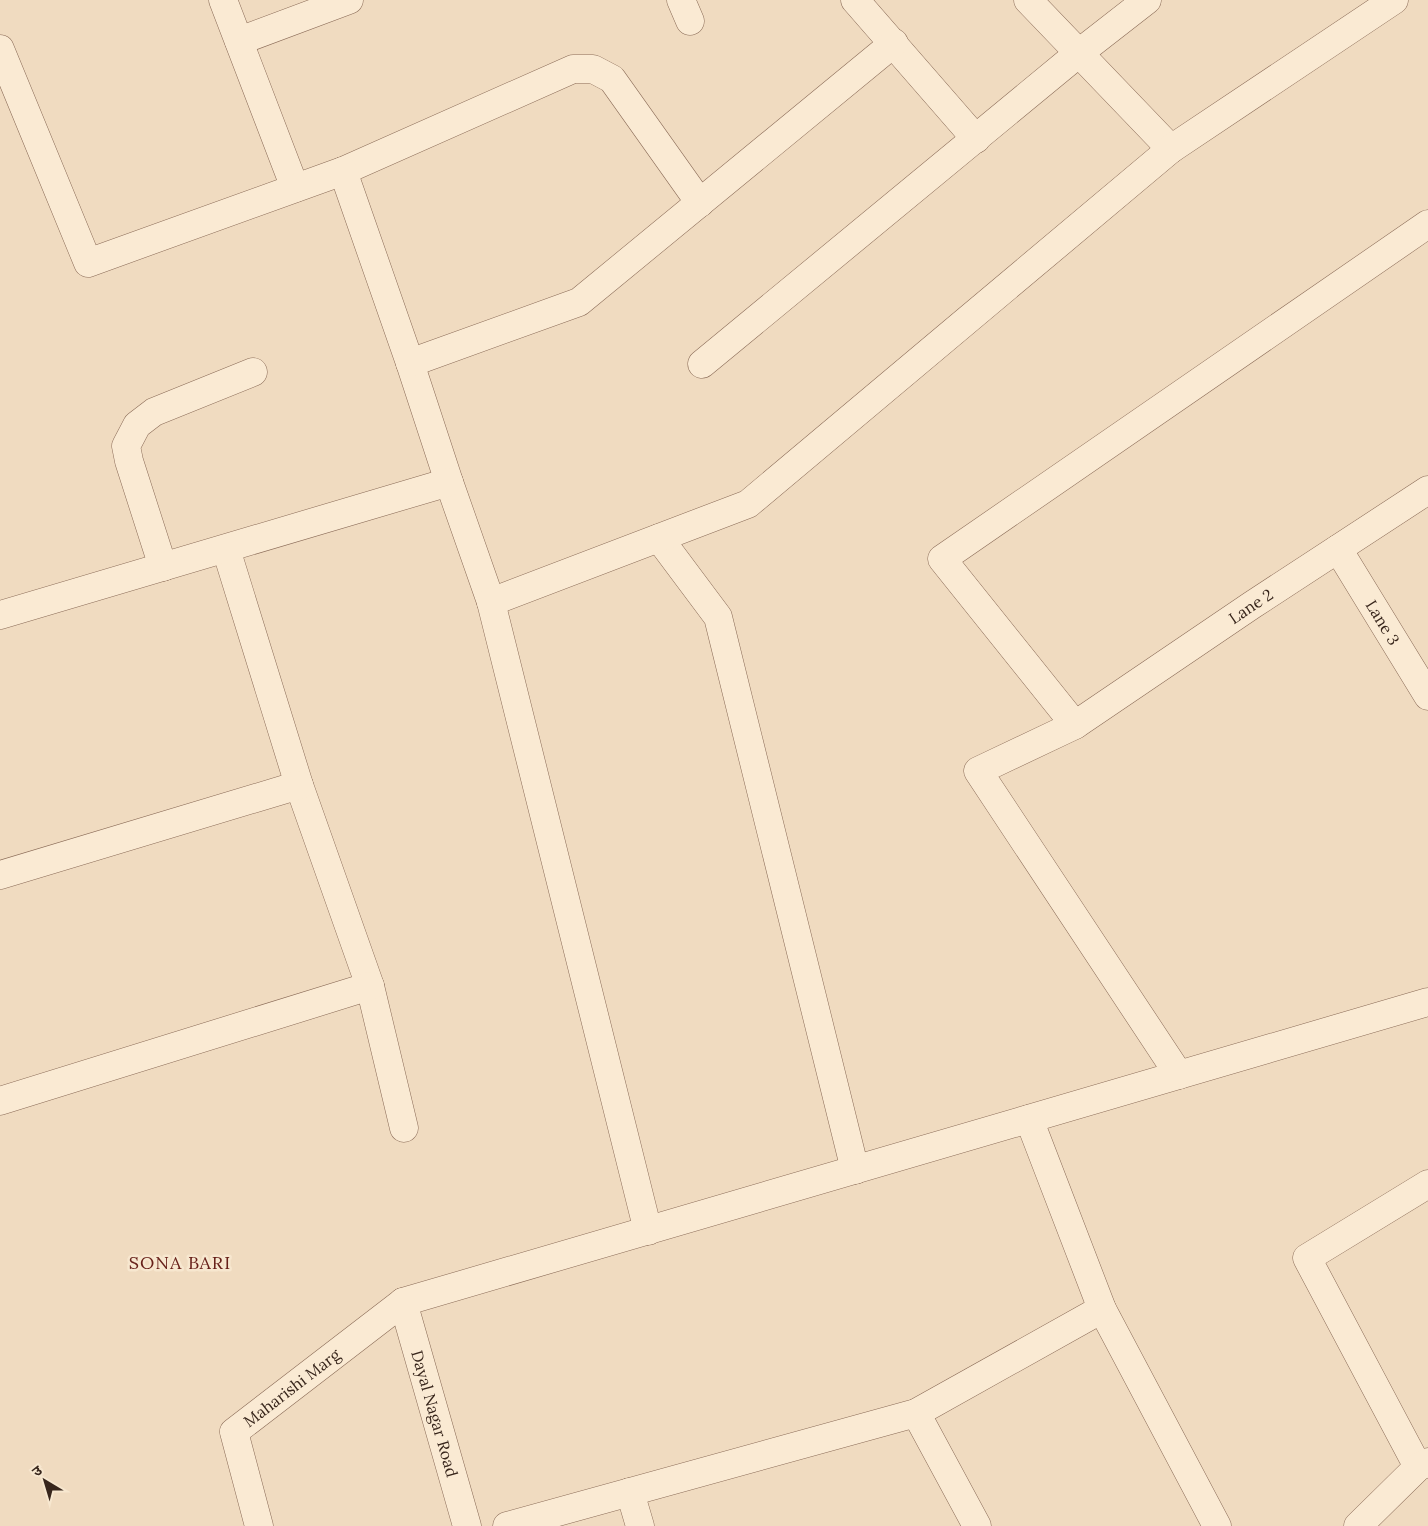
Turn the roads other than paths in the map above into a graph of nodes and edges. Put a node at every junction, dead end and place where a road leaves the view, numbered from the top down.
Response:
1 (223, 0) edge
2 (350, 0) edge
3 (855, 0) edge
4 (1028, 0) edge
5 (1147, 0) edge
6 (1394, 0) edge
7 (239, 42) junction
8 (894, 43) junction
9 (0, 49) edge
10 (1079, 53) junction
11 (976, 139) junction
12 (1171, 149) junction
13 (343, 171) junction
14 (294, 188) junction
15 (700, 203) junction
16 (1428, 224) edge
17 (410, 362) junction
18 (702, 364) dead end
19 (254, 372) dead end
20 (448, 482) junction
21 (1428, 490) edge
22 (659, 538) junction
23 (226, 549) junction
24 (1338, 549) junction
25 (163, 567) junction
26 (491, 602) junction
27 (0, 615) edge
28 (1428, 696) edge
29 (1075, 726) junction
30 (299, 785) junction
31 (0, 875) edge
32 (370, 986) junction
33 (1428, 1002) edge
34 (1179, 1075) junction
35 (0, 1101) edge
36 (1030, 1119) junction
37 (404, 1128) dead end
38 (855, 1170) junction
39 (1428, 1184) edge
40 (648, 1231) junction
41 (403, 1302) junction
42 (1102, 1309) junction
43 (916, 1413) junction
44 (1423, 1464) edge
45 (630, 1492) junction
46 (259, 1526) edge
47 (467, 1526) edge
48 (507, 1526) edge
49 (640, 1526) edge
50 (977, 1526) edge
51 (1217, 1526) edge
52 (1358, 1526) edge

1 - 7 street
2 - 7 street
3 - 8 street
4 - 10 street
5 - 10 street
6 - 12 street
7 - 14 street
8 - 11 street
8 - 15 street
9 - 14 street
10 - 11 street
10 - 12 street
11 - 18 street
12 - 22 street
13 - 14 street
13 - 15 street
13 - 17 street
15 - 17 street
16 - 29 street
17 - 20 street
19 - 25 street
20 - 23 street
20 - 26 street
21 - 24 street, Lane 2
22 - 26 street
22 - 38 street
23 - 25 street
23 - 30 street
24 - 28 street, Lane 3
24 - 29 street, Lane 2
25 - 27 street
26 - 40 street
29 - 34 street, Lane 2
30 - 31 street
30 - 32 street
32 - 35 street
32 - 37 street
33 - 34 street
34 - 36 street
36 - 38 street
36 - 42 street
38 - 40 street
39 - 44 street
40 - 41 street
41 - 46 street, Maharishi Marg
41 - 47 street, Dayal Nagar Road
42 - 43 street
42 - 51 street
43 - 45 street
43 - 50 street
44 - 52 street
45 - 48 street
45 - 49 street

